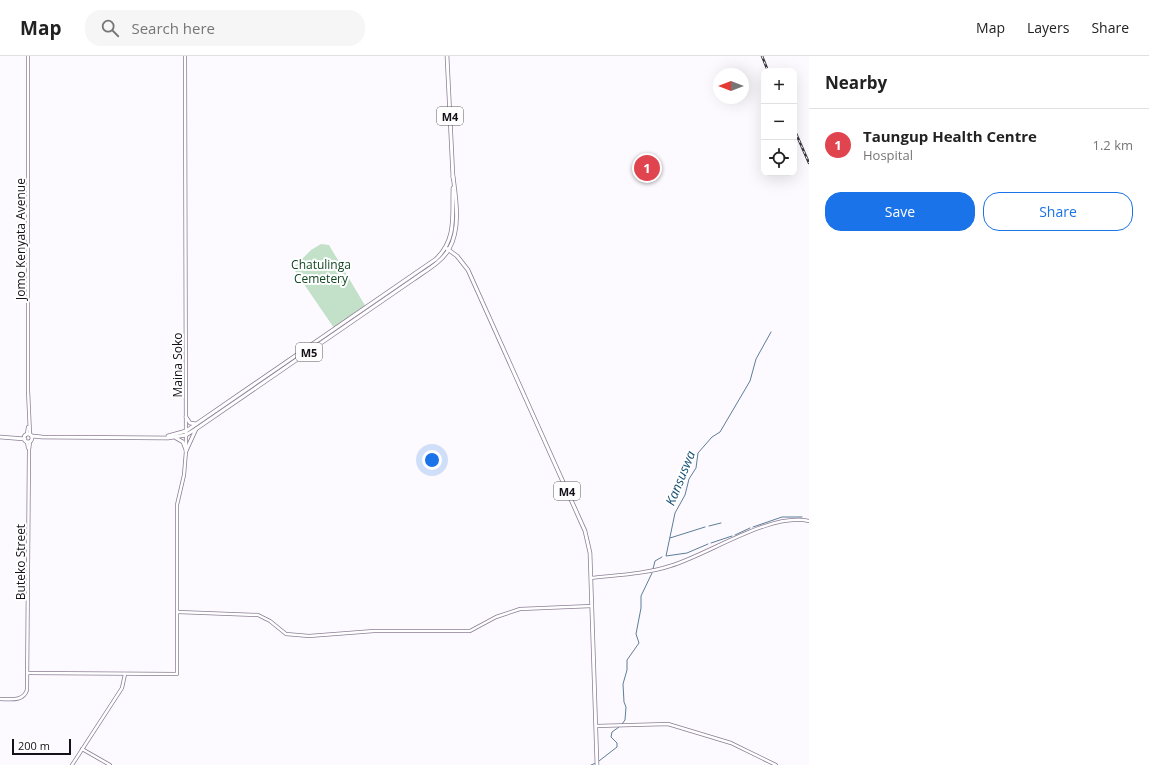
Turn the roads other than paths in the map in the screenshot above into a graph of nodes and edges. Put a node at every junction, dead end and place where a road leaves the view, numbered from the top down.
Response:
1 (28, 56) edge
2 (185, 56) edge
3 (447, 56) edge
4 (448, 249) junction
5 (186, 417) junction
6 (196, 424) junction
7 (196, 429) junction
8 (186, 433) junction
9 (0, 437) edge
10 (175, 437) junction
11 (28, 438) junction
12 (162, 438) junction
13 (186, 451) junction
14 (809, 521) edge
15 (591, 578) junction
16 (592, 606) junction
17 (178, 612) junction
18 (28, 673) junction
19 (125, 674) junction
20 (0, 699) edge
21 (596, 726) junction
22 (82, 749) junction
23 (72, 765) edge
24 (110, 765) edge
25 (597, 765) edge
26 (776, 765) edge

1 - 11 street, Jomo Kenyata Avenue
2 - 5 street, Maina Soko
3 - 4 main road, M4
4 - 6 main road, M5
4 - 7 main road, M5
4 - 15 main road, M4
5 - 6 main road
5 - 8 street, Maina Soko
6 - 8 main road, M5
7 - 8 main road, M5
7 - 13 main road
8 - 10 main road, M5
8 - 12 main road, M5
8 - 13 street, Maina Soko
9 - 11 main road, M5
10 - 12 main road, M5
10 - 13 main road
11 - 12 main road, M5
11 - 18 street, Buteko Street
13 - 17 street, Maina Soko
14 - 15 street
15 - 16 main road, M4
16 - 17 street
16 - 21 main road, M4
17 - 19 street, Maina Soko
18 - 19 street
18 - 20 street, Buteko Street
19 - 22 street
21 - 25 main road, M4
21 - 26 street
22 - 23 street
22 - 24 street

